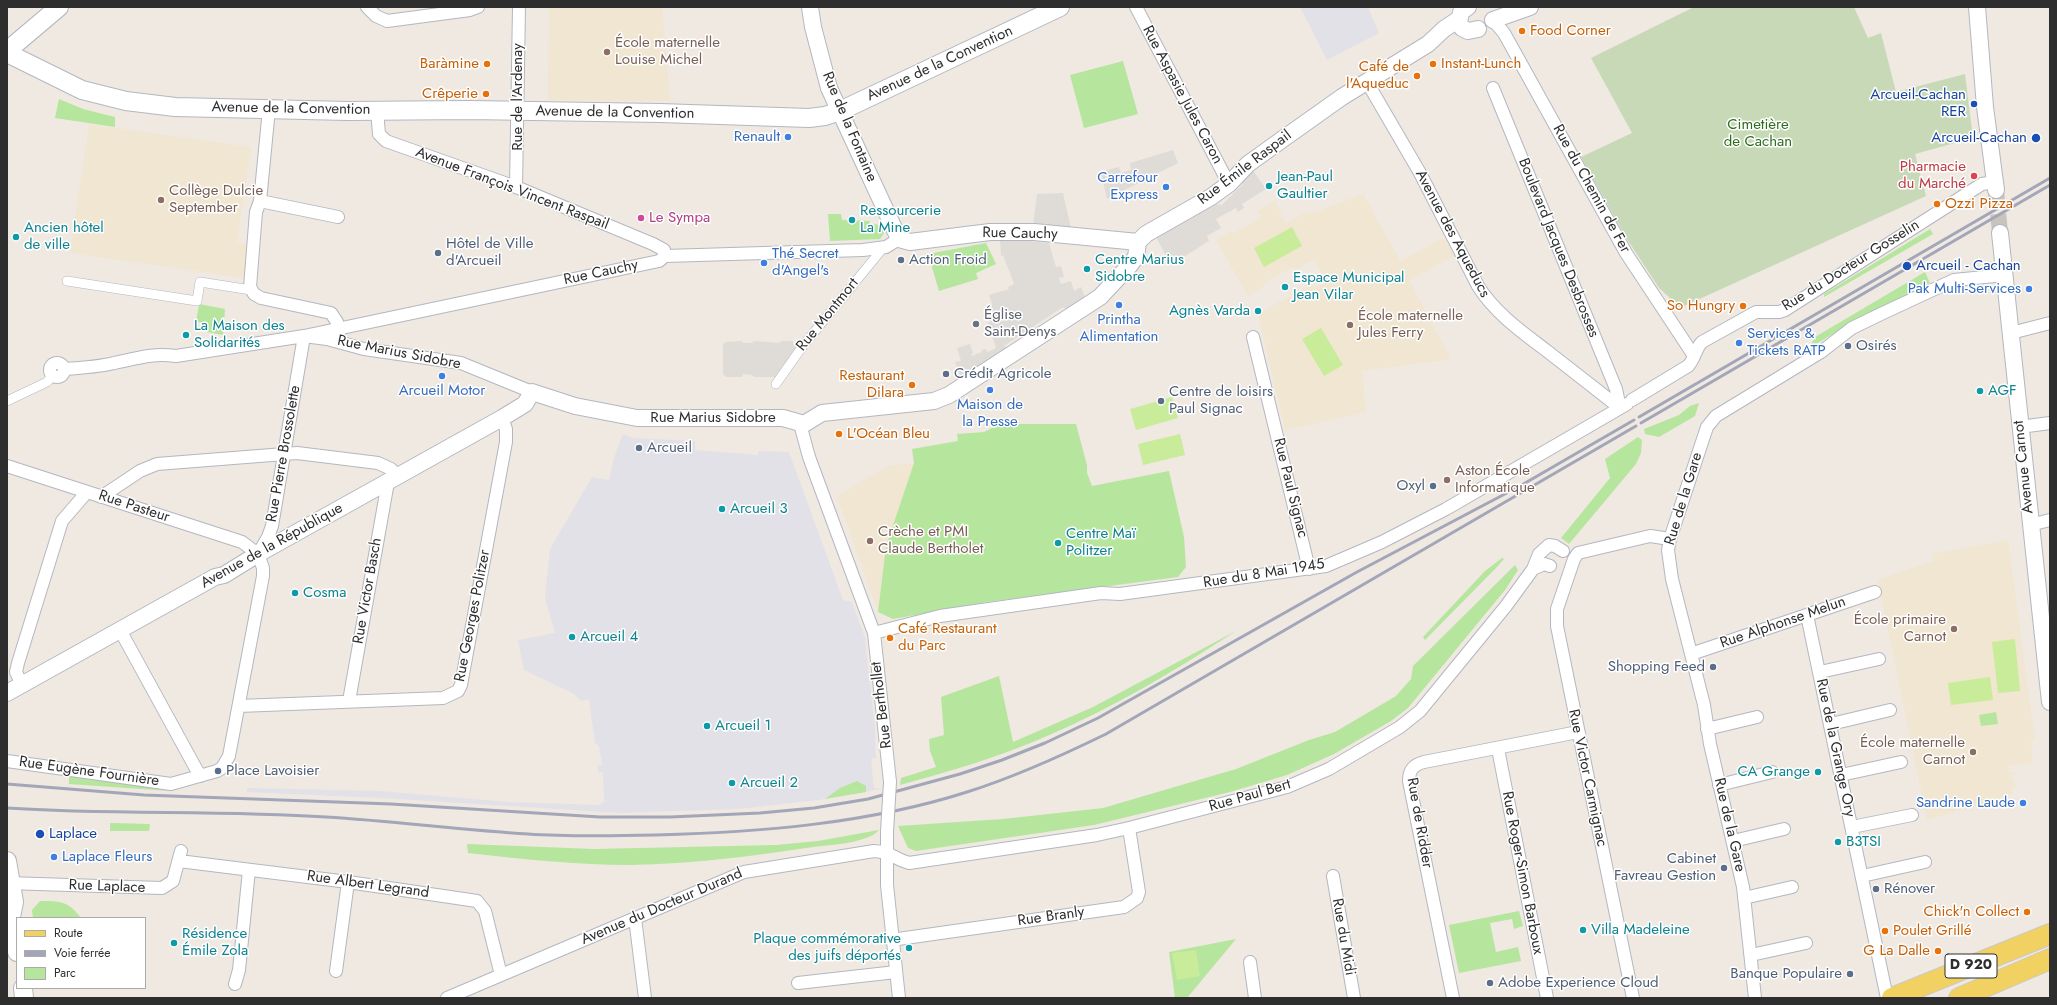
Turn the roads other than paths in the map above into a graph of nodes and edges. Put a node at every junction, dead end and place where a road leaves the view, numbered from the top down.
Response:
1 (367, 7) edge
2 (478, 7) edge
3 (519, 7) edge
4 (810, 7) edge
5 (1060, 7) edge
6 (1136, 7) edge
7 (1530, 7) edge
8 (1977, 7) edge
9 (53, 12) edge
10 (1473, 18) edge
11 (9, 49) edge
12 (1367, 82) junction
13 (1493, 88) dead end
14 (269, 109) junction
15 (378, 110) junction
16 (518, 111) junction
17 (840, 111) junction
18 (1229, 184) junction
19 (1995, 186) joint
20 (516, 187) junction
21 (260, 201) junction
22 (338, 217) dead end
23 (2000, 233) tunnel mouth
24 (900, 240) junction
25 (1138, 242) junction
26 (883, 248) junction
27 (665, 256) junction
28 (2005, 275) junction
29 (67, 281) dead end
30 (252, 290) junction
31 (2050, 324) edge
32 (338, 328) junction
33 (2011, 333) junction
34 (304, 336) junction
35 (1253, 337) dead end
36 (342, 343) junction
37 (1694, 356) junction
38 (52, 376) joint
39 (776, 384) dead end
40 (532, 392) junction
41 (7, 401) edge
42 (1627, 404) junction
43 (502, 418) junction
44 (2050, 422) edge
45 (800, 424) junction
46 (2020, 427) junction
47 (284, 454) junction
48 (7, 466) edge
49 (392, 479) junction
50 (87, 492) junction
51 (101, 496) junction
52 (2050, 520) edge
53 (2030, 525) junction
54 (1670, 539) junction
55 (258, 554) junction
56 (1568, 555) junction
57 (1309, 569) junction
58 (1533, 569) junction
59 (1567, 579) junction
60 (1875, 592) dead end
61 (1807, 615) junction
62 (2046, 621) edge
63 (120, 630) junction
64 (874, 633) junction
65 (1691, 654) junction
66 (1879, 659) dead end
67 (1820, 672) junction
68 (22, 685) junction
69 (7, 693) edge
70 (349, 701) junction
71 (2050, 702) edge
72 (239, 706) junction
73 (1890, 710) dead end
74 (1757, 716) dead end
75 (1830, 724) junction
76 (1707, 729) junction
77 (1578, 732) junction
78 (1498, 749) junction
79 (7, 761) edge
80 (1901, 762) dead end
81 (1772, 772) dead end
82 (1841, 775) junction
83 (200, 776) junction
84 (1719, 785) junction
85 (1912, 815) dead end
86 (1852, 827) junction
87 (1129, 828) junction
88 (1784, 829) dead end
89 (1734, 841) junction
90 (886, 852) junction
91 (180, 856) joint
92 (7, 861) edge
93 (1925, 862) dead end
94 (248, 870) junction
95 (1333, 876) dead end
96 (1862, 876) junction
97 (348, 882) junction
98 (9, 883) edge
99 (1792, 887) dead end
100 (1744, 898) junction
101 (9, 914) edge
102 (635, 918) junction
103 (2050, 934) edge
104 (892, 940) junction
105 (1806, 943) dead end
106 (16, 947) edge
107 (1750, 955) junction
108 (2050, 959) edge
109 (1250, 962) dead end
110 (336, 971) dead end
111 (896, 972) junction
112 (501, 975) junction
113 (798, 983) dead end
114 (235, 984) dead end
115 (447, 998) edge
116 (645, 998) edge
117 (899, 998) edge
118 (1255, 998) edge
119 (1354, 998) edge
120 (1453, 998) edge
121 (1547, 998) edge
122 (1633, 998) edge
123 (1755, 998) edge
124 (1888, 998) edge
125 (1892, 998) edge
126 (1959, 998) edge

1 - 2 street
3 - 16 street, Rue de l'Ardenay
4 - 17 street, Rue de la Fontaine
5 - 17 main road, Avenue de la Convention
6 - 18 street, Rue Aspasie Jules Caron
7 - 10 street, Rue Émile Raspail
8 - 19 street
9 - 11 main road
10 - 12 street, Rue Émile Raspail
10 - 37 street, Rue du Chemin de Fer
11 - 14 main road, Avenue de la Convention
12 - 18 street, Rue Émile Raspail
12 - 42 street, Avenue des Aqueducs
13 - 42 street, Boulevard Jacques Desbrosses
14 - 15 main road, Avenue de la Convention
14 - 21 street
15 - 16 main road, Avenue de la Convention
15 - 20 street, Avenue François Vincent Raspail
16 - 17 main road, Avenue de la Convention
16 - 20 street, Rue de l'Ardenay
17 - 24 street, Rue de la Fontaine
18 - 25 street, Rue Émile Raspail
19 - 37 street, Rue du Docteur Gosselin
20 - 27 street, Avenue François Vincent Raspail
21 - 22 street
21 - 30 street
23 - 28 street, Avenue Carnot
24 - 25 street, Rue Cauchy
24 - 26 street, Rue Cauchy
25 - 45 street
26 - 27 street, Rue Cauchy
26 - 39 street, Rue Montmort
27 - 32 street, Rue Cauchy
28 - 33 street, Avenue Carnot
28 - 54 street, Rue de la Gare
29 - 30 street
30 - 32 street
31 - 33 street
32 - 34 street, Rue Cauchy
32 - 36 street
33 - 46 street, Avenue Carnot
34 - 36 street, Rue Marius Sidobre
34 - 38 street, Rue Marius Sidobre
34 - 47 street, Rue Pierre Brossolette
35 - 57 street, Rue Paul Signac
36 - 40 street, Rue Marius Sidobre
37 - 42 street, Rue du Docteur Gosselin
38 - 41 street, Rue Marius Sidobre
40 - 43 street, Avenue de la République
40 - 45 street, Rue Marius Sidobre
42 - 57 street, Rue du 8 Mai 1945
43 - 49 street, Avenue de la République
43 - 70 street, Rue Georges Politzer
44 - 46 street
45 - 64 street, Rue Berthollet
46 - 53 street, Avenue Carnot
47 - 49 street
47 - 51 street
47 - 55 street, Rue Pierre Brossolette
48 - 50 street, Rue Pasteur
49 - 55 street, Avenue de la République
49 - 70 street, Rue Victor Basch
50 - 51 street, Rue Pasteur
50 - 68 street
51 - 55 street, Rue Pasteur
52 - 53 street
53 - 62 street, Avenue Carnot
54 - 56 street
54 - 65 street, Rue de la Gare
55 - 63 street, Avenue de la République
55 - 72 street
56 - 58 street, Rue Paul Bert
56 - 59 street, Rue Victor Carmignac
57 - 64 street, Rue du 8 Mai 1945
58 - 59 street
58 - 87 street, Rue Paul Bert
59 - 77 street, Rue Victor Carmignac
60 - 61 street, Rue Alphonse Melun
61 - 65 street, Rue Alphonse Melun
61 - 67 street, Rue de la Grange Ory
62 - 71 street, Avenue Carnot
63 - 68 street, Avenue de la République
63 - 83 street
64 - 90 street, Rue Berthollet, bridge
65 - 76 street, Rue de la Gare
66 - 67 street
67 - 75 street, Rue de la Grange Ory
68 - 69 street, Avenue de la République
70 - 72 street, Rue Georges Politzer
72 - 83 street
73 - 75 street
74 - 76 street
75 - 82 street, Rue de la Grange Ory
76 - 84 street, Rue de la Gare
77 - 78 street, Rue de Ridder
77 - 122 street, Rue Victor Carmignac
78 - 120 street, Rue de Ridder
78 - 121 street, Rue Roger-Simon Barboux
79 - 83 street, Rue Eugène Fournière
80 - 82 street
81 - 84 street
82 - 86 street, Rue de la Grange Ory
84 - 89 street, Rue de la Gare
85 - 86 street
86 - 96 street, Rue de la Grange Ory
87 - 90 street, Rue Paul Bert
87 - 104 street, Rue Branly
88 - 89 street
89 - 100 street, Rue de la Gare
90 - 102 street, Avenue du Docteur Durand
90 - 104 street, Rue Berthollet
91 - 94 street, Rue Albert Legrand
91 - 98 street, Rue Laplace
92 - 98 main road
93 - 96 street
94 - 97 street, Rue Albert Legrand
94 - 114 street
95 - 119 street, Rue du Midi
96 - 124 street, Rue de la Grange Ory
97 - 110 street
97 - 112 street, Rue Albert Legrand
98 - 101 main road
99 - 100 street
100 - 107 street, Rue de la Gare
101 - 106 main road
102 - 112 street, Avenue du Docteur Durand
102 - 116 street
103 - 125 main road, D 920
104 - 111 street, Rue Berthollet
105 - 107 street
107 - 123 street, Rue de la Gare
108 - 126 main road, D 920
109 - 118 street
111 - 113 street
111 - 117 street, Rue Berthollet
112 - 115 street, Avenue du Docteur Durand

